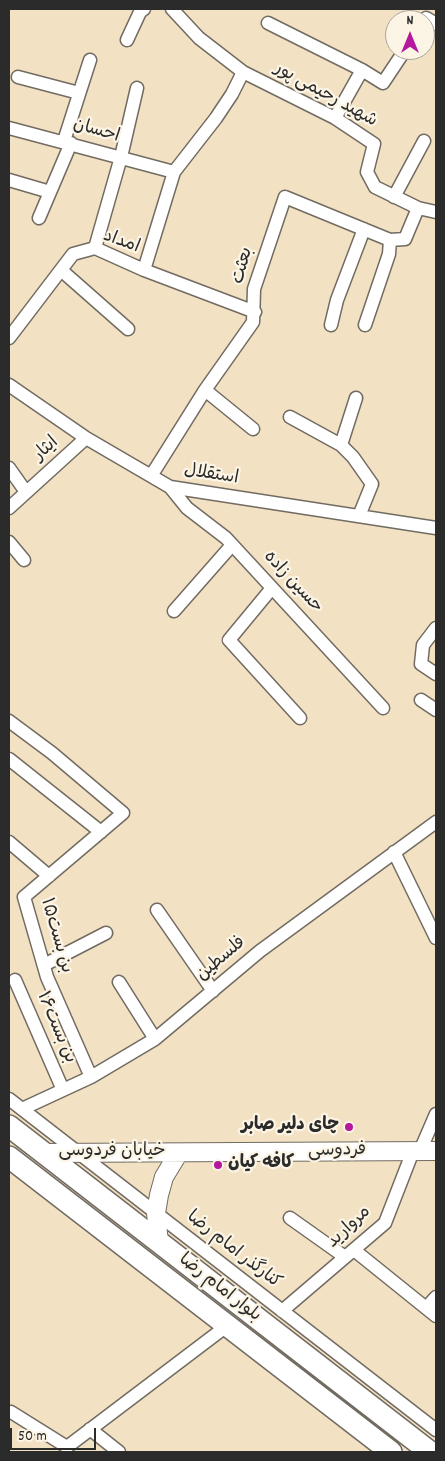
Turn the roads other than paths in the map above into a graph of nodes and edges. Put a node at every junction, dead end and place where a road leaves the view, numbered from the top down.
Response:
1 (144, 9) edge
2 (172, 9) edge
3 (268, 22) dead end
4 (127, 40) dead end
5 (90, 60) dead end
6 (398, 60) edge
7 (362, 70) junction
8 (243, 72) junction
9 (18, 77) dead end
10 (137, 88) dead end
11 (79, 93) junction
12 (335, 118) junction
13 (9, 128) edge
14 (67, 142) junction
15 (424, 142) dead end
16 (121, 157) junction
17 (174, 172) junction
18 (9, 180) edge
19 (50, 192) junction
20 (394, 196) junction
21 (418, 208) junction
22 (436, 212) edge
23 (39, 218) dead end
24 (364, 229) junction
25 (390, 240) junction
26 (95, 248) junction
27 (60, 270) junction
28 (144, 270) junction
29 (255, 312) junction
30 (331, 325) dead end
31 (365, 325) dead end
32 (128, 329) dead end
33 (9, 338) edge
34 (9, 385) edge
35 (204, 390) junction
36 (356, 398) dead end
37 (290, 417) dead end
38 (253, 429) dead end
39 (86, 438) junction
40 (341, 445) junction
41 (9, 468) edge
42 (151, 476) junction
43 (170, 487) junction
44 (26, 492) junction
45 (9, 508) edge
46 (359, 516) junction
47 (436, 528) edge
48 (9, 542) edge
49 (232, 544) junction
50 (24, 560) dead end
51 (272, 588) junction
52 (174, 611) dead end
53 (436, 628) edge
54 (436, 674) edge
55 (421, 700) dead end
56 (383, 708) dead end
57 (436, 710) edge
58 (300, 718) dead end
59 (9, 721) edge
60 (9, 759) edge
61 (436, 822) edge
62 (101, 832) junction
63 (9, 842) edge
64 (394, 852) junction
65 (49, 876) junction
66 (157, 910) dead end
67 (106, 933) dead end
68 (436, 938) edge
69 (44, 965) junction
70 (15, 980) dead end
71 (119, 982) dead end
72 (213, 990) junction
73 (155, 1039) junction
74 (91, 1077) junction
75 (63, 1090) junction
76 (9, 1099) edge
77 (22, 1109) junction
78 (436, 1114) edge
79 (9, 1126) edge
80 (423, 1151) edge
81 (44, 1153) junction
82 (78, 1153) junction
83 (178, 1154) junction
84 (9, 1157) edge
85 (19, 1172) edge
86 (156, 1213) junction
87 (290, 1218) dead end
88 (159, 1243) junction
89 (350, 1254) junction
90 (436, 1297) edge
91 (282, 1311) junction
92 (431, 1312) edge
93 (228, 1325) junction
94 (10, 1415) edge
95 (90, 1429) junction
96 (436, 1430) edge
97 (119, 1452) edge
98 (391, 1452) edge
99 (430, 1452) edge

1 - 4 street
2 - 8 street, شهید رحیمی پور
3 - 7 street
5 - 11 street
6 - 7 street
7 - 12 street
8 - 12 street, شهید رحیمی پور
8 - 17 street
9 - 11 street
10 - 16 street
11 - 14 street
12 - 20 street, شهید رحیمی پور
13 - 14 street, احسان
14 - 16 street, احسان
14 - 19 street
15 - 20 street
16 - 17 street, احسان
16 - 26 street
17 - 28 street
18 - 19 street
19 - 23 street
20 - 21 street, شهید رحیمی پور
21 - 22 street, شهید رحیمی پور
21 - 25 street
24 - 25 street, بعثت
24 - 29 street, بعثت
24 - 30 street
25 - 31 street
26 - 27 street, امداد
26 - 28 street, امداد
27 - 32 street
27 - 33 street, امداد
28 - 29 street, امداد
29 - 35 street, بعثت
34 - 39 street, استقلال
35 - 38 street
35 - 42 street, بعثت
36 - 40 street
37 - 40 street
39 - 42 street, استقلال
39 - 44 street, ایثار
40 - 46 street
41 - 44 street
42 - 43 street, استقلال
43 - 46 street, استقلال
43 - 49 street, حسین زاده
44 - 45 street, ایثار
46 - 47 street, استقلال
48 - 50 street
49 - 51 street, حسین زاده
49 - 52 street
51 - 56 street, حسین زاده
51 - 58 street
53 - 54 street
55 - 57 street
59 - 62 street, بن بست۱۵
60 - 62 street
61 - 64 street, فلسطین
62 - 65 street, بن بست۱۵
63 - 65 street
64 - 68 street
64 - 72 street, فلسطین
65 - 69 street, بن بست۱۵
66 - 72 street
67 - 69 street
69 - 74 street, بن بست۱۵
70 - 75 street, بن بست۱۶
71 - 73 street
72 - 73 street, فلسطین
73 - 74 street, فلسطین
74 - 75 street, فلسطین
75 - 77 street, فلسطین
76 - 77 street, کنارگذر امام رضا
77 - 82 street, کنارگذر امام رضا
78 - 80 street, مروارید
79 - 81 highway, بلوار امام رضا
80 - 83 main road, فردوسی
80 - 89 street, مروارید
81 - 82 main road, خیابان فردوسی
81 - 88 highway, بلوار امام رضا
82 - 83 main road, خیابان فردوسی
82 - 86 street, کنارگذر امام رضا
83 - 86 main road, خیابان فردوسی
84 - 85 highway, بلوار امام رضا
85 - 93 highway, بلوار امام رضا
86 - 88 main road, خیابان فردوسی
86 - 91 street, کنارگذر امام رضا
87 - 89 street
88 - 99 highway, بلوار امام رضا
89 - 91 street, مروارید
89 - 92 street
90 - 92 street
91 - 96 street, کنارگذر امام رضا
93 - 95 street
93 - 98 highway, بلوار امام رضا
94 - 95 street
95 - 97 street

